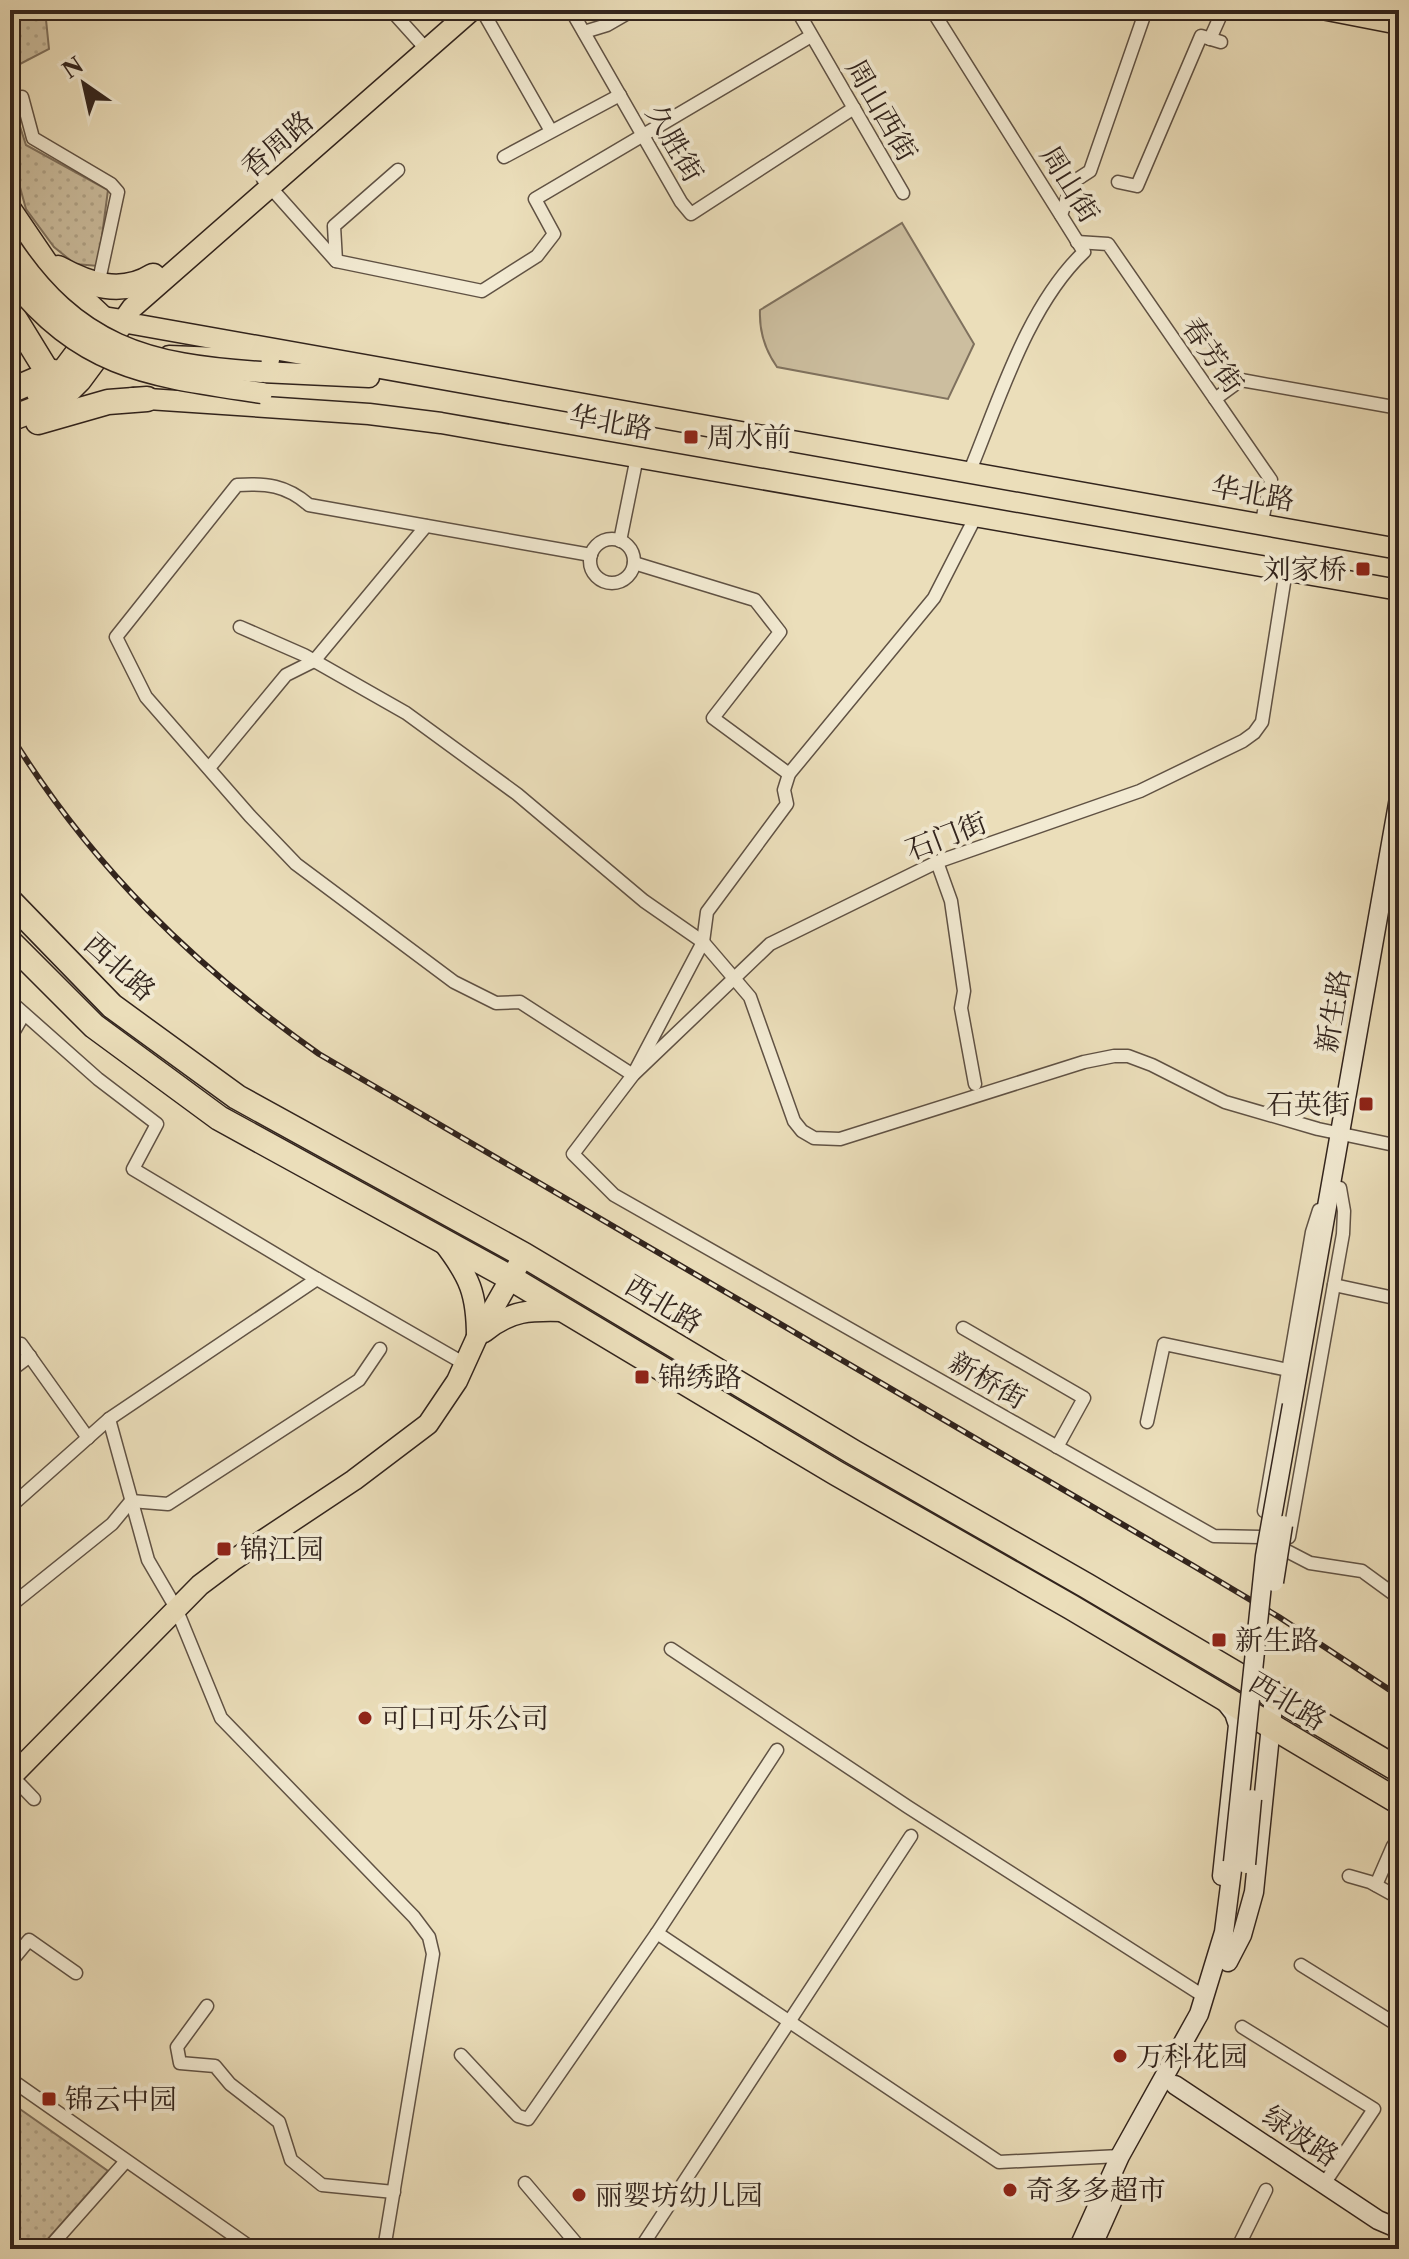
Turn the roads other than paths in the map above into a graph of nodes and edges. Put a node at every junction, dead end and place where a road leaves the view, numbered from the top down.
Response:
1 (391, 10) edge
2 (456, 10) edge
3 (472, 10) edge
4 (482, 10) edge
5 (571, 10) edge
6 (633, 10) edge
7 (797, 10) edge
8 (932, 10) edge
9 (1146, 10) edge
10 (1223, 10) edge
11 (1327, 10) edge
12 (1372, 10) edge
13 (1399, 13) edge
14 (1399, 24) edge
15 (584, 32) junction
16 (811, 36) junction
17 (424, 46) junction
18 (620, 95) junction
19 (22, 97) dead end
20 (854, 108) junction
21 (551, 131) junction
22 (642, 135) junction
23 (504, 157) dead end
24 (398, 170) dead end
25 (1118, 182) dead end
26 (267, 183) junction
27 (903, 193) dead end
28 (10, 211) edge
29 (1061, 215) junction
30 (1077, 242) junction
31 (10, 246) edge
32 (37, 254) junction
33 (336, 261) junction
34 (10, 278) edge
35 (151, 284) junction
36 (98, 285) junction
37 (10, 311) edge
38 (113, 321) junction
39 (171, 331) junction
40 (365, 365) junction
41 (34, 390) edge
42 (147, 399) junction
43 (1215, 399) junction
44 (173, 401) junction
45 (10, 406) edge
46 (1399, 408) edge
47 (661, 418) junction
48 (10, 419) edge
49 (10, 433) edge
50 (637, 457) junction
51 (682, 465) junction
52 (969, 473) junction
53 (976, 516) junction
54 (1261, 525) junction
55 (426, 526) junction
56 (620, 541) junction
57 (1399, 549) edge
58 (591, 555) junction
59 (634, 563) junction
60 (1286, 570) junction
61 (1399, 590) edge
62 (240, 627) dead end
63 (314, 661) junction
64 (209, 768) junction
65 (789, 774) junction
66 (1399, 798) edge
67 (1399, 858) edge
68 (937, 862) junction
69 (10, 890) edge
70 (18, 910) edge
71 (703, 942) junction
72 (13, 952) edge
73 (735, 978) junction
74 (10, 1001) edge
75 (24, 1014) junction
76 (10, 1038) edge
77 (633, 1075) junction
78 (975, 1084) dead end
79 (1344, 1135) junction
80 (1399, 1146) edge
81 (573, 1154) joint
82 (1335, 1187) junction
83 (442, 1241) junction
84 (524, 1255) junction
85 (317, 1279) junction
86 (511, 1279) junction
87 (1334, 1285) junction
88 (1399, 1299) edge
89 (564, 1311) junction
90 (963, 1328) dead end
91 (477, 1337) junction
92 (21, 1344) dead end
93 (380, 1349) dead end
94 (30, 1356) junction
95 (465, 1364) junction
96 (1288, 1370) junction
97 (10, 1371) edge
98 (109, 1419) junction
99 (1147, 1422) dead end
100 (88, 1438) junction
101 (1057, 1447) junction
102 (131, 1501) junction
103 (10, 1507) edge
104 (1260, 1537) junction
105 (1286, 1552) junction
106 (1399, 1598) edge
107 (10, 1606) edge
108 (176, 1608) junction
109 (671, 1649) dead end
110 (1261, 1715) junction
111 (1305, 1746) junction
112 (777, 1750) dead end
113 (1399, 1770) edge
114 (1265, 1772) junction
115 (11, 1776) edge
116 (34, 1799) dead end
117 (1399, 1802) edge
118 (911, 1836) dead end
119 (1393, 1846) dead end
120 (1239, 1863) junction
121 (1349, 1876) dead end
122 (1376, 1885) junction
123 (1399, 1898) edge
124 (657, 1933) junction
125 (1228, 1962) junction
126 (10, 1963) edge
127 (1301, 1965) dead end
128 (76, 1973) dead end
129 (1205, 1997) junction
130 (207, 2006) dead end
131 (787, 2021) junction
132 (1399, 2026) edge
133 (1242, 2027) dead end
134 (461, 2055) dead end
135 (12, 2084) edge
136 (1175, 2085) junction
137 (1120, 2156) junction
138 (126, 2161) junction
139 (525, 2183) dead end
140 (1324, 2184) junction
141 (1266, 2190) dead end
142 (394, 2192) junction
143 (1399, 2229) edge
144 (48, 2249) edge
145 (253, 2249) edge
146 (384, 2249) edge
147 (581, 2249) edge
148 (640, 2249) edge
149 (1078, 2249) edge
150 (1091, 2249) edge
151 (1237, 2249) edge

1 - 17 street
2 - 17 main road, 香周路
3 - 17 main road, 香周路
4 - 21 street
5 - 15 street, 久胜街
6 - 15 street
7 - 16 street, 周山西街
8 - 29 street, 周山街
9 - 29 street
10 - 25 street
11 - 14 main road
12 - 13 main road
15 - 18 street, 久胜街
16 - 20 street, 周山西街
16 - 22 street
17 - 26 main road, 香周路
18 - 21 street
18 - 22 street, 久胜街
19 - 36 street
20 - 22 street, 久胜街
20 - 27 street, 周山西街
21 - 23 street
22 - 33 street
24 - 33 street
26 - 33 street
26 - 35 main road, 香周路
28 - 32 highway
29 - 30 street, 周山街
30 - 43 street, 春芳街
30 - 52 street, 周山街
31 - 47 main road, bridge
32 - 36 highway
32 - 38 highway
34 - 51 main road, 华北路, bridge
35 - 36 highway
35 - 38 main road, 香周路
35 - 39 main road
37 - 41 highway
38 - 39 main road, 华北路
38 - 41 highway
38 - 41 highway
39 - 40 main road, 华北路
40 - 44 main road
40 - 47 main road, 华北路
41 - 42 main road, 华北路
41 - 45 highway
41 - 48 highway
42 - 44 main road, 华北路
42 - 49 highway
43 - 46 street
43 - 54 street, 春芳街
44 - 50 main road, 华北路
47 - 52 main road, 华北路
50 - 51 main road, 华北路
50 - 56 street
51 - 53 main road, 华北路
52 - 54 main road, 华北路
53 - 60 main road, 华北路
53 - 65 street
54 - 57 main road, 华北路
55 - 58 street
55 - 63 street
55 - 64 street
56 - 58 street
56 - 59 street
58 - 59 street
59 - 65 street
60 - 61 main road, 华北路
60 - 68 street, 石门街
62 - 63 street
63 - 64 street
63 - 71 street
64 - 77 street
65 - 71 street
66 - 79 main road, 新生路
67 - 79 main road, 新生路
68 - 73 street, 石门街
68 - 78 street
69 - 70 highway, 西北路
70 - 84 highway, 西北路
71 - 73 street
71 - 77 street
72 - 83 highway, 西北路
73 - 77 street, 石门街
73 - 79 street
74 - 75 street
75 - 76 street
75 - 85 street
77 - 81 street, 石门街
79 - 80 street
79 - 82 main road, 新生路
81 - 101 street, 新桥街
82 - 87 street
82 - 96 street
82 - 120 main road, 新生路, bridge
83 - 86 highway, 西北路
83 - 91 main road
84 - 86 main road
84 - 110 highway, 西北路
85 - 95 street
85 - 98 street
86 - 89 highway, 西北路
86 - 91 main road
87 - 88 street
87 - 105 street
89 - 91 main road
89 - 110 highway, 西北路
90 - 101 street
91 - 95 main road
92 - 94 street
93 - 102 street
94 - 97 street
94 - 100 street
95 - 108 main road
96 - 99 street
96 - 104 street
98 - 100 street
98 - 102 street
100 - 103 street
101 - 104 street, 新桥街
102 - 107 street
102 - 108 street
104 - 105 street, 新桥街
105 - 106 street, 新桥街
108 - 115 main road
108 - 142 street
109 - 129 street
110 - 111 highway, 西北路
110 - 113 highway, 西北路
110 - 114 main road
110 - 129 main road
111 - 114 main road
111 - 117 highway, 西北路
112 - 124 street
114 - 125 main road
115 - 116 street
118 - 131 street
119 - 122 street
120 - 125 main road, 新生路
120 - 129 main road, 新生路
121 - 122 street
122 - 123 street
124 - 131 street
124 - 134 street
125 - 136 main road, 新生路
126 - 128 street
127 - 132 street
129 - 137 main road, 新生路
130 - 142 street
131 - 137 street
131 - 148 street
133 - 140 street
135 - 138 street
136 - 140 main road, 绿波路
136 - 150 main road, 新生路
137 - 149 main road, 新生路
138 - 144 street
138 - 145 street
139 - 147 street
140 - 143 main road, 绿波路
141 - 151 street
142 - 146 street

